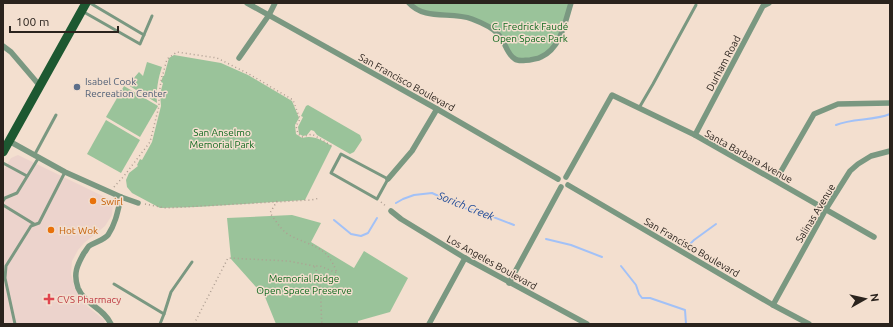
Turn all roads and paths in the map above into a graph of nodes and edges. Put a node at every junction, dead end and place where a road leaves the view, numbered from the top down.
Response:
1 (90, 3) edge
2 (247, 3) edge
3 (275, 3) edge
4 (409, 3) edge
5 (571, 3) edge
6 (769, 3) edge
7 (696, 5) dead end
8 (84, 7) edge
9 (269, 15) junction
10 (152, 16) dead end
11 (144, 35) junction
12 (3, 46) edge
13 (239, 58) dead end
14 (40, 86) junction
15 (890, 103) edge
16 (639, 108) junction
17 (437, 109) junction
18 (56, 115) dead end
19 (695, 135) junction
20 (9, 140) junction
21 (332, 146) dead end
22 (3, 151) edge
23 (890, 151) edge
24 (37, 156) junction
25 (3, 163) edge
26 (65, 172) junction
27 (27, 176) junction
28 (566, 177) junction
29 (388, 179) junction
30 (558, 179) junction
31 (776, 180) junction
32 (568, 185) junction
33 (561, 187) junction
34 (112, 193) junction
35 (120, 197) junction
36 (320, 198) dead end
37 (377, 199) junction
38 (3, 201) edge
39 (277, 201) junction
40 (138, 203) joint
41 (3, 206) edge
42 (826, 209) junction
43 (392, 211) joint
44 (34, 224) junction
45 (874, 237) dead end
46 (464, 258) junction
47 (192, 262) dead end
48 (314, 266) junction
49 (4, 278) edge
50 (509, 283) junction
51 (114, 284) dead end
52 (4, 286) edge
53 (773, 305) junction
54 (164, 314) junction
55 (15, 324) edge
56 (111, 324) edge
57 (160, 324) edge
58 (194, 324) edge
59 (322, 324) edge
60 (429, 324) edge
61 (586, 324) edge
62 (809, 324) edge

1 - 11 lane
2 - 9 street, San Francisco Boulevard
3 - 9 street
4 - 5 street
6 - 19 street, Durham Road
7 - 16 lane
8 - 11 lane
8 - 14 main road
9 - 13 street
9 - 17 street, San Francisco Boulevard
10 - 11 lane
12 - 14 street
14 - 20 main road
15 - 31 street
16 - 19 street, Santa Barbara Avenue
16 - 28 street, Santa Barbara Avenue
17 - 29 street
17 - 30 street, San Francisco Boulevard
18 - 24 lane
19 - 31 street, Santa Barbara Avenue
20 - 22 main road
20 - 24 street
21 - 34 path
23 - 42 street, Salinas Avenue
24 - 26 street
24 - 27 lane
25 - 27 lane
26 - 34 street
26 - 44 lane
27 - 38 lane
28 - 30 street
28 - 32 street
29 - 37 lane
29 - 37 lane
30 - 33 street
31 - 42 street, Santa Barbara Avenue
32 - 33 street
32 - 53 street, San Francisco Boulevard
33 - 50 street
34 - 35 street
35 - 40 street
35 - 56 street
36 - 39 path
37 - 43 path
39 - 40 path
39 - 48 path
41 - 44 lane
42 - 45 street, Santa Barbara Avenue
42 - 53 street, Salinas Avenue
43 - 46 street, Los Angeles Boulevard
44 - 49 lane
46 - 50 street, Los Angeles Boulevard
46 - 60 street
47 - 54 lane
48 - 58 path
48 - 59 path
49 - 52 lane
50 - 61 street, Los Angeles Boulevard
51 - 54 lane
52 - 55 lane
53 - 62 street, San Francisco Boulevard
54 - 57 lane

